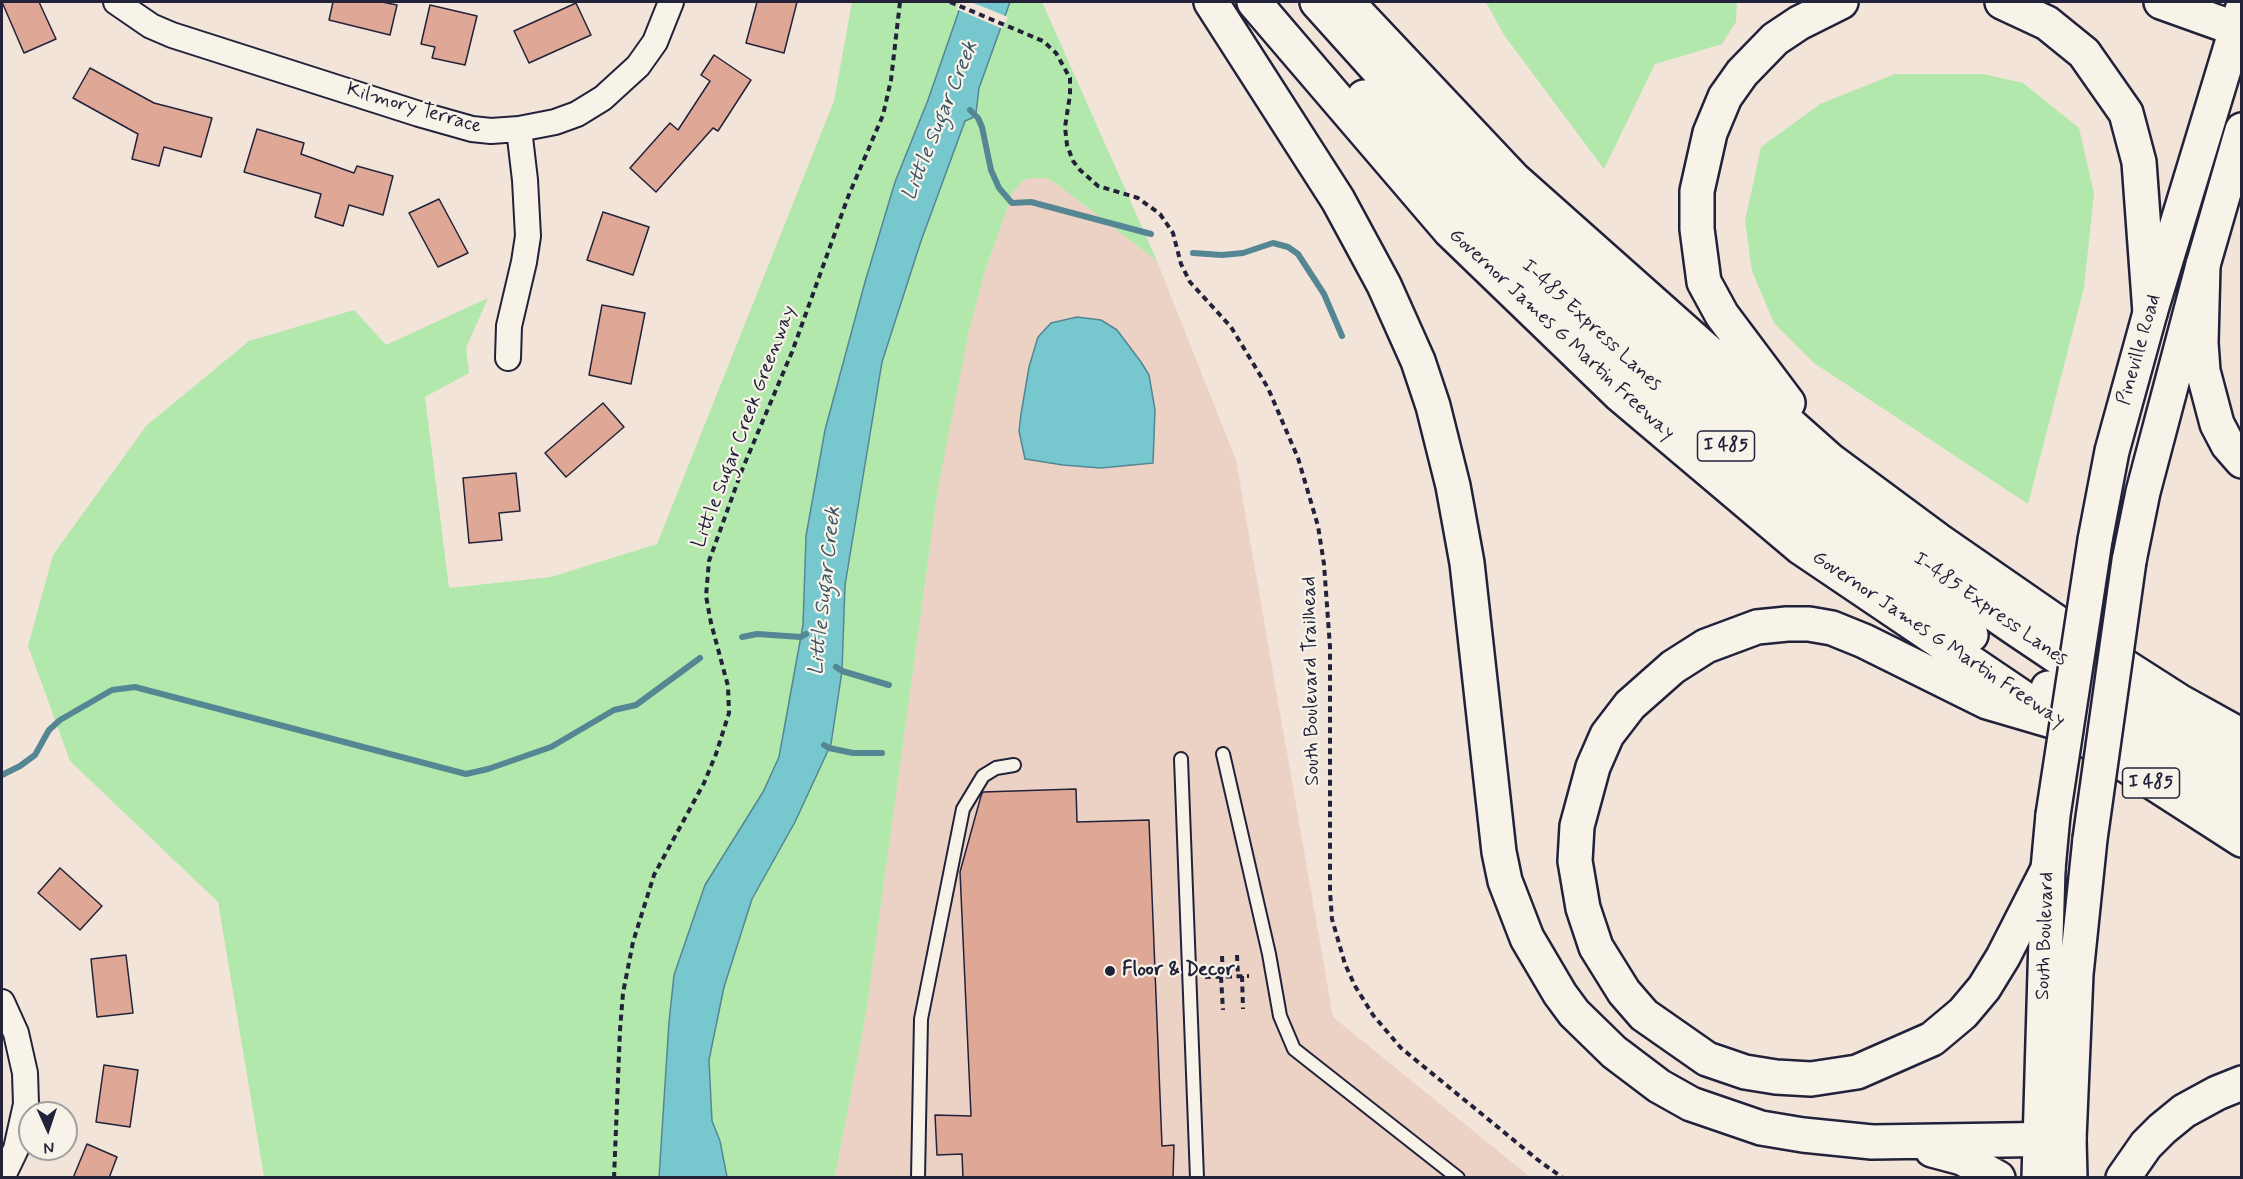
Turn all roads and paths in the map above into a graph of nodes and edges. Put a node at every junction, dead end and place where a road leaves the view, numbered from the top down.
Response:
1 (116, 2) edge
2 (671, 2) edge
3 (900, 2) edge
4 (950, 2) edge
5 (1211, 2) edge
6 (1254, 2) edge
7 (1280, 2) edge
8 (1317, 2) edge
9 (1347, 2) edge
10 (1841, 2) edge
11 (2002, 2) edge
12 (2160, 2) edge
13 (2239, 23) edge
14 (519, 129) junction
15 (2241, 130) edge
16 (2203, 265) junction
17 (2150, 313) junction
18 (508, 358) dead end
19 (1830, 460) junction
20 (2241, 461) edge
21 (2109, 702) joint
22 (2067, 710) junction
23 (2241, 736) edge
24 (1223, 754) dead end
25 (1181, 759) dead end
26 (1014, 765) dead end
27 (2241, 771) edge
28 (2241, 807) edge
29 (2241, 840) edge
30 (2048, 869) junction
31 (1237, 955) dead end
32 (1222, 956) dead end
33 (1240, 976) junction
34 (1249, 976) dead end
35 (1222, 977) junction
36 (1189, 978) junction
37 (2, 1002) edge
38 (1243, 1010) dead end
39 (1223, 1011) dead end
40 (2241, 1083) edge
41 (2055, 1139) junction
42 (1896, 1141) junction
43 (2, 1178) edge
44 (614, 1178) edge
45 (918, 1178) edge
46 (1197, 1178) edge
47 (1458, 1178) edge
48 (1563, 1178) edge
49 (1998, 1178) edge
50 (2039, 1178) edge
51 (2070, 1178) edge
52 (2123, 1178) edge

1 - 14 street, Kilmory Terrace
2 - 14 street, Kilmory Terrace
3 - 44 path, Little Sugar Creek Greenway
4 - 48 path, South Boulevard Trailhead
5 - 42 main road
6 - 22 main road, Governor James G Martin Freeway / I 485
7 - 28 main road, I-485 Express Lanes / I 485
8 - 27 main road, I-485 Express Lanes / I 485
9 - 19 main road, I 485
10 - 19 main road
11 - 17 main road
12 - 13 main road
13 - 17 main road, Pineville Road
14 - 18 street
15 - 16 main road, Pineville Road
16 - 20 main road
16 - 21 main road, Pineville Road, bridge
17 - 22 main road, Pineville Road, bridge
19 - 23 main road, I 485
21 - 41 main road, South Boulevard, bridge
22 - 29 main road, Governor James G Martin Freeway / I 485
22 - 30 main road, South Boulevard, bridge
22 - 30 main road
24 - 47 lane
25 - 36 lane
26 - 45 lane
30 - 41 main road, South Boulevard
31 - 33 path
32 - 35 path
33 - 34 path
33 - 35 path
33 - 38 path
35 - 36 path
35 - 39 path
36 - 46 lane
37 - 43 street
40 - 52 main road
41 - 42 main road
41 - 50 main road, South Boulevard
41 - 51 main road, South Boulevard
42 - 49 main road

